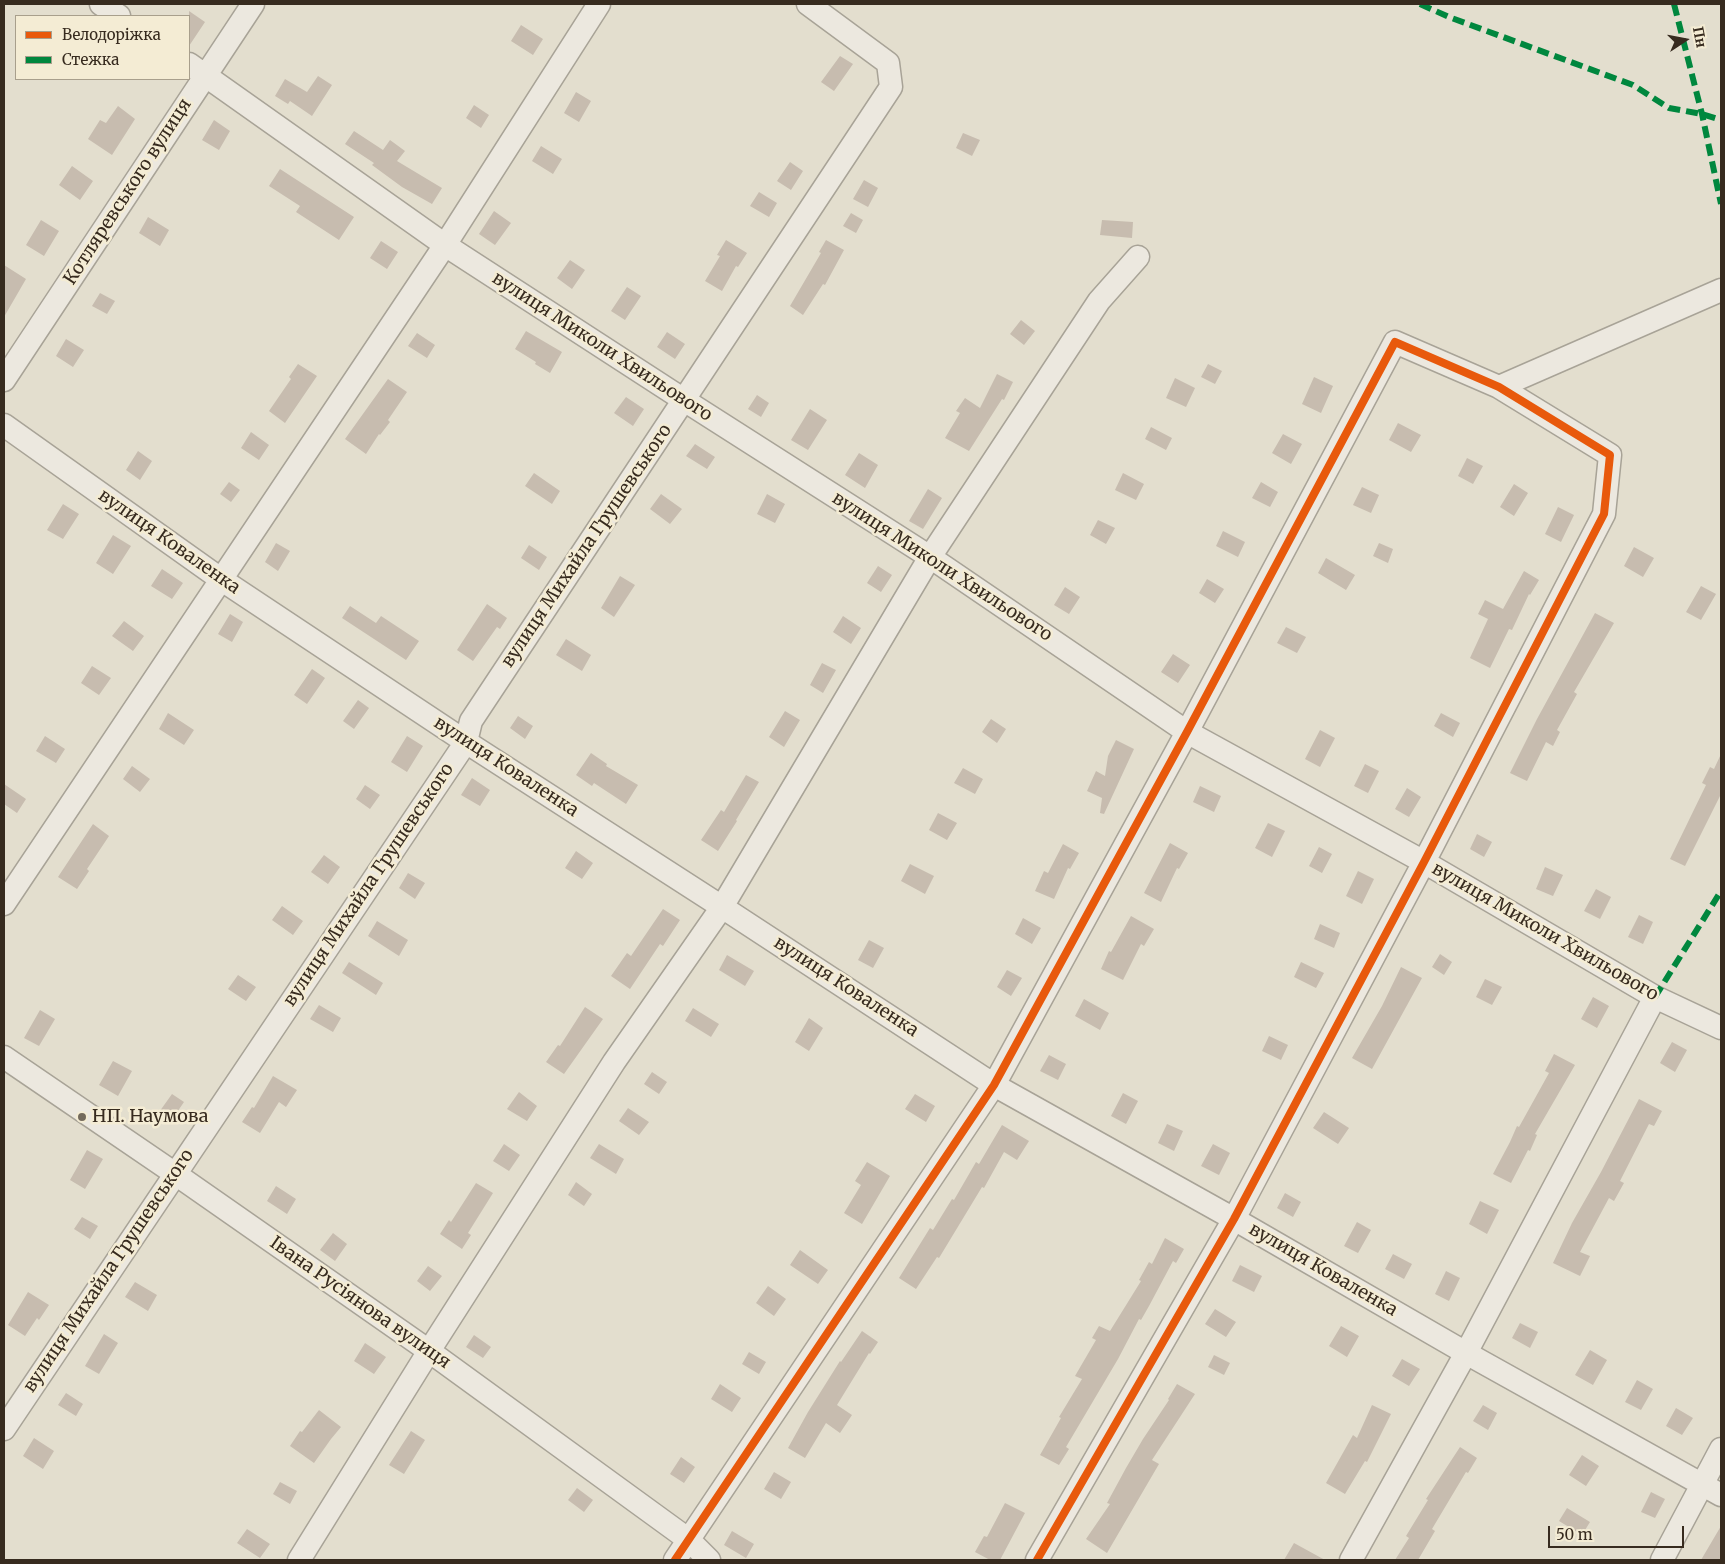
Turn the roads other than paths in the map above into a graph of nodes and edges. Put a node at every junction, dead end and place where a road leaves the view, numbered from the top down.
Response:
1 (101, 4) edge
2 (253, 4) edge
3 (599, 4) edge
4 (808, 4) edge
5 (118, 15) edge
6 (197, 70) edge
7 (445, 245) junction
8 (1138, 256) dead end
9 (1721, 290) edge
10 (4, 380) edge
11 (1499, 387) junction
12 (684, 400) junction
13 (4, 425) edge
14 (930, 557) junction
15 (222, 580) junction
16 (1187, 732) junction
17 (466, 742) junction
18 (1424, 862) junction
19 (4, 904) edge
20 (722, 907) junction
21 (1655, 997) junction
22 (1721, 1028) edge
23 (4, 1057) edge
24 (994, 1085) junction
25 (174, 1173) junction
26 (1234, 1219) junction
27 (429, 1351) junction
28 (1466, 1353) junction
29 (4, 1429) edge
30 (1721, 1449) edge
31 (1712, 1490) edge
32 (689, 1540) junction
33 (298, 1560) edge
34 (675, 1560) edge
35 (709, 1560) edge
36 (1037, 1560) edge
37 (1350, 1560) edge
38 (1662, 1560) edge

1 - 5 street
2 - 6 street, Котляревського вулиця
3 - 7 street
4 - 12 street, вулиця Михайла Грушевського
6 - 7 street, вулиця Миколи Хвильового
6 - 10 street, Котляревського вулиця
7 - 12 street, вулиця Миколи Хвильового
7 - 15 street
8 - 14 street
9 - 11 street
11 - 16 street
11 - 18 street
12 - 14 street, вулиця Миколи Хвильового
12 - 17 street, вулиця Михайла Грушевського
13 - 15 street, вулиця Коваленка
14 - 16 street, вулиця Миколи Хвильового
14 - 20 street
15 - 17 street, вулиця Коваленка
15 - 19 street
16 - 18 street, вулиця Миколи Хвильового
16 - 24 street
17 - 20 street, вулиця Коваленка
17 - 25 street, вулиця Михайла Грушевського
18 - 21 street, вулиця Миколи Хвильового
18 - 26 street
20 - 24 street, вулиця Коваленка
20 - 27 street
21 - 22 street, вулиця Миколи Хвильового
21 - 28 street
23 - 25 street, Івана Русіянова вулиця
24 - 26 street, вулиця Коваленка
24 - 32 street
25 - 27 street, Івана Русіянова вулиця
25 - 29 street, вулиця Михайла Грушевського
26 - 28 street, вулиця Коваленка
26 - 36 street
27 - 32 street, Івана Русіянова вулиця
27 - 33 street
28 - 31 street, вулиця Коваленка
28 - 37 street
30 - 31 street
31 - 38 street
32 - 34 street
32 - 35 street, Івана Русіянова вулиця

